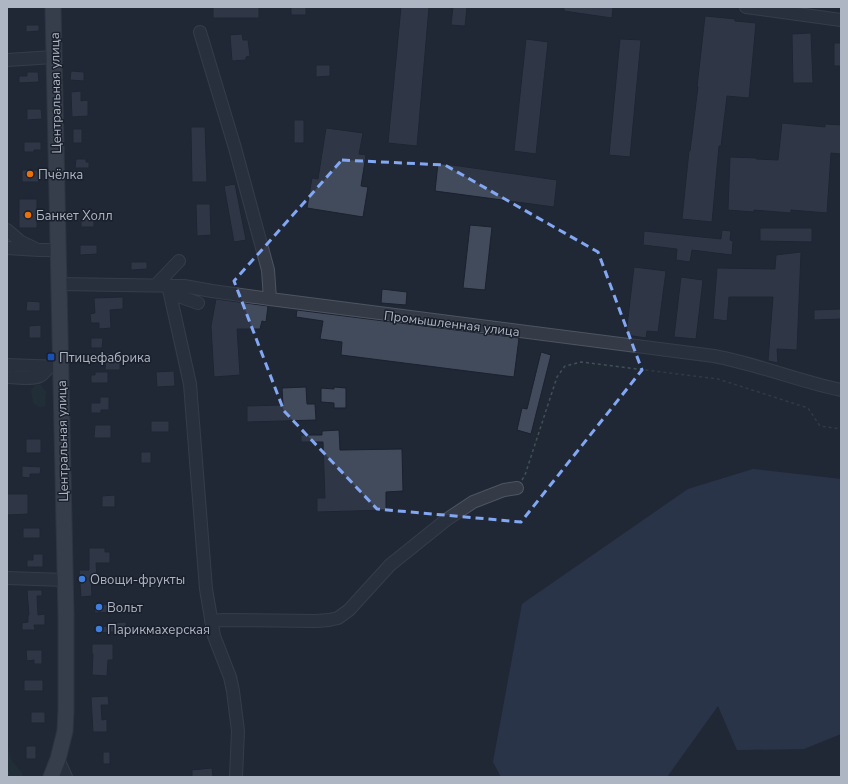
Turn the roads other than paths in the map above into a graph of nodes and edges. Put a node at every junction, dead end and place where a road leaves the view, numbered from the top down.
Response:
1 (53, 7) edge
2 (746, 7) edge
3 (841, 20) edge
4 (200, 32) dead end
5 (54, 57) junction
6 (7, 60) edge
7 (7, 230) edge
8 (7, 248) edge
9 (39, 250) junction
10 (58, 250) junction
11 (179, 261) dead end
12 (59, 284) junction
13 (165, 288) junction
14 (270, 299) junction
15 (198, 303) dead end
16 (7, 365) edge
17 (55, 367) junction
18 (7, 377) edge
19 (841, 390) edge
20 (517, 488) road end
21 (7, 578) edge
22 (65, 580) junction
23 (211, 621) junction
24 (58, 759) junction
25 (50, 777) edge
26 (66, 777) edge
27 (236, 777) edge

1 - 5 main road, Центральная улица
2 - 3 street
4 - 14 street
5 - 6 street
5 - 10 main road, Центральная улица
7 - 9 street
8 - 9 street
9 - 10 street
10 - 12 main road, Центральная улица
11 - 13 street
12 - 13 street, Промышленная улица
12 - 17 main road, Центральная улица
13 - 14 street, Промышленная улица
13 - 15 street
13 - 23 street
14 - 19 street, Промышленная улица
16 - 17 street
17 - 18 street
17 - 22 main road, Центральная улица
20 - 23 street
21 - 22 street
22 - 24 main road, Центральная улица
23 - 27 street
24 - 25 main road, Центральная улица
24 - 26 street

